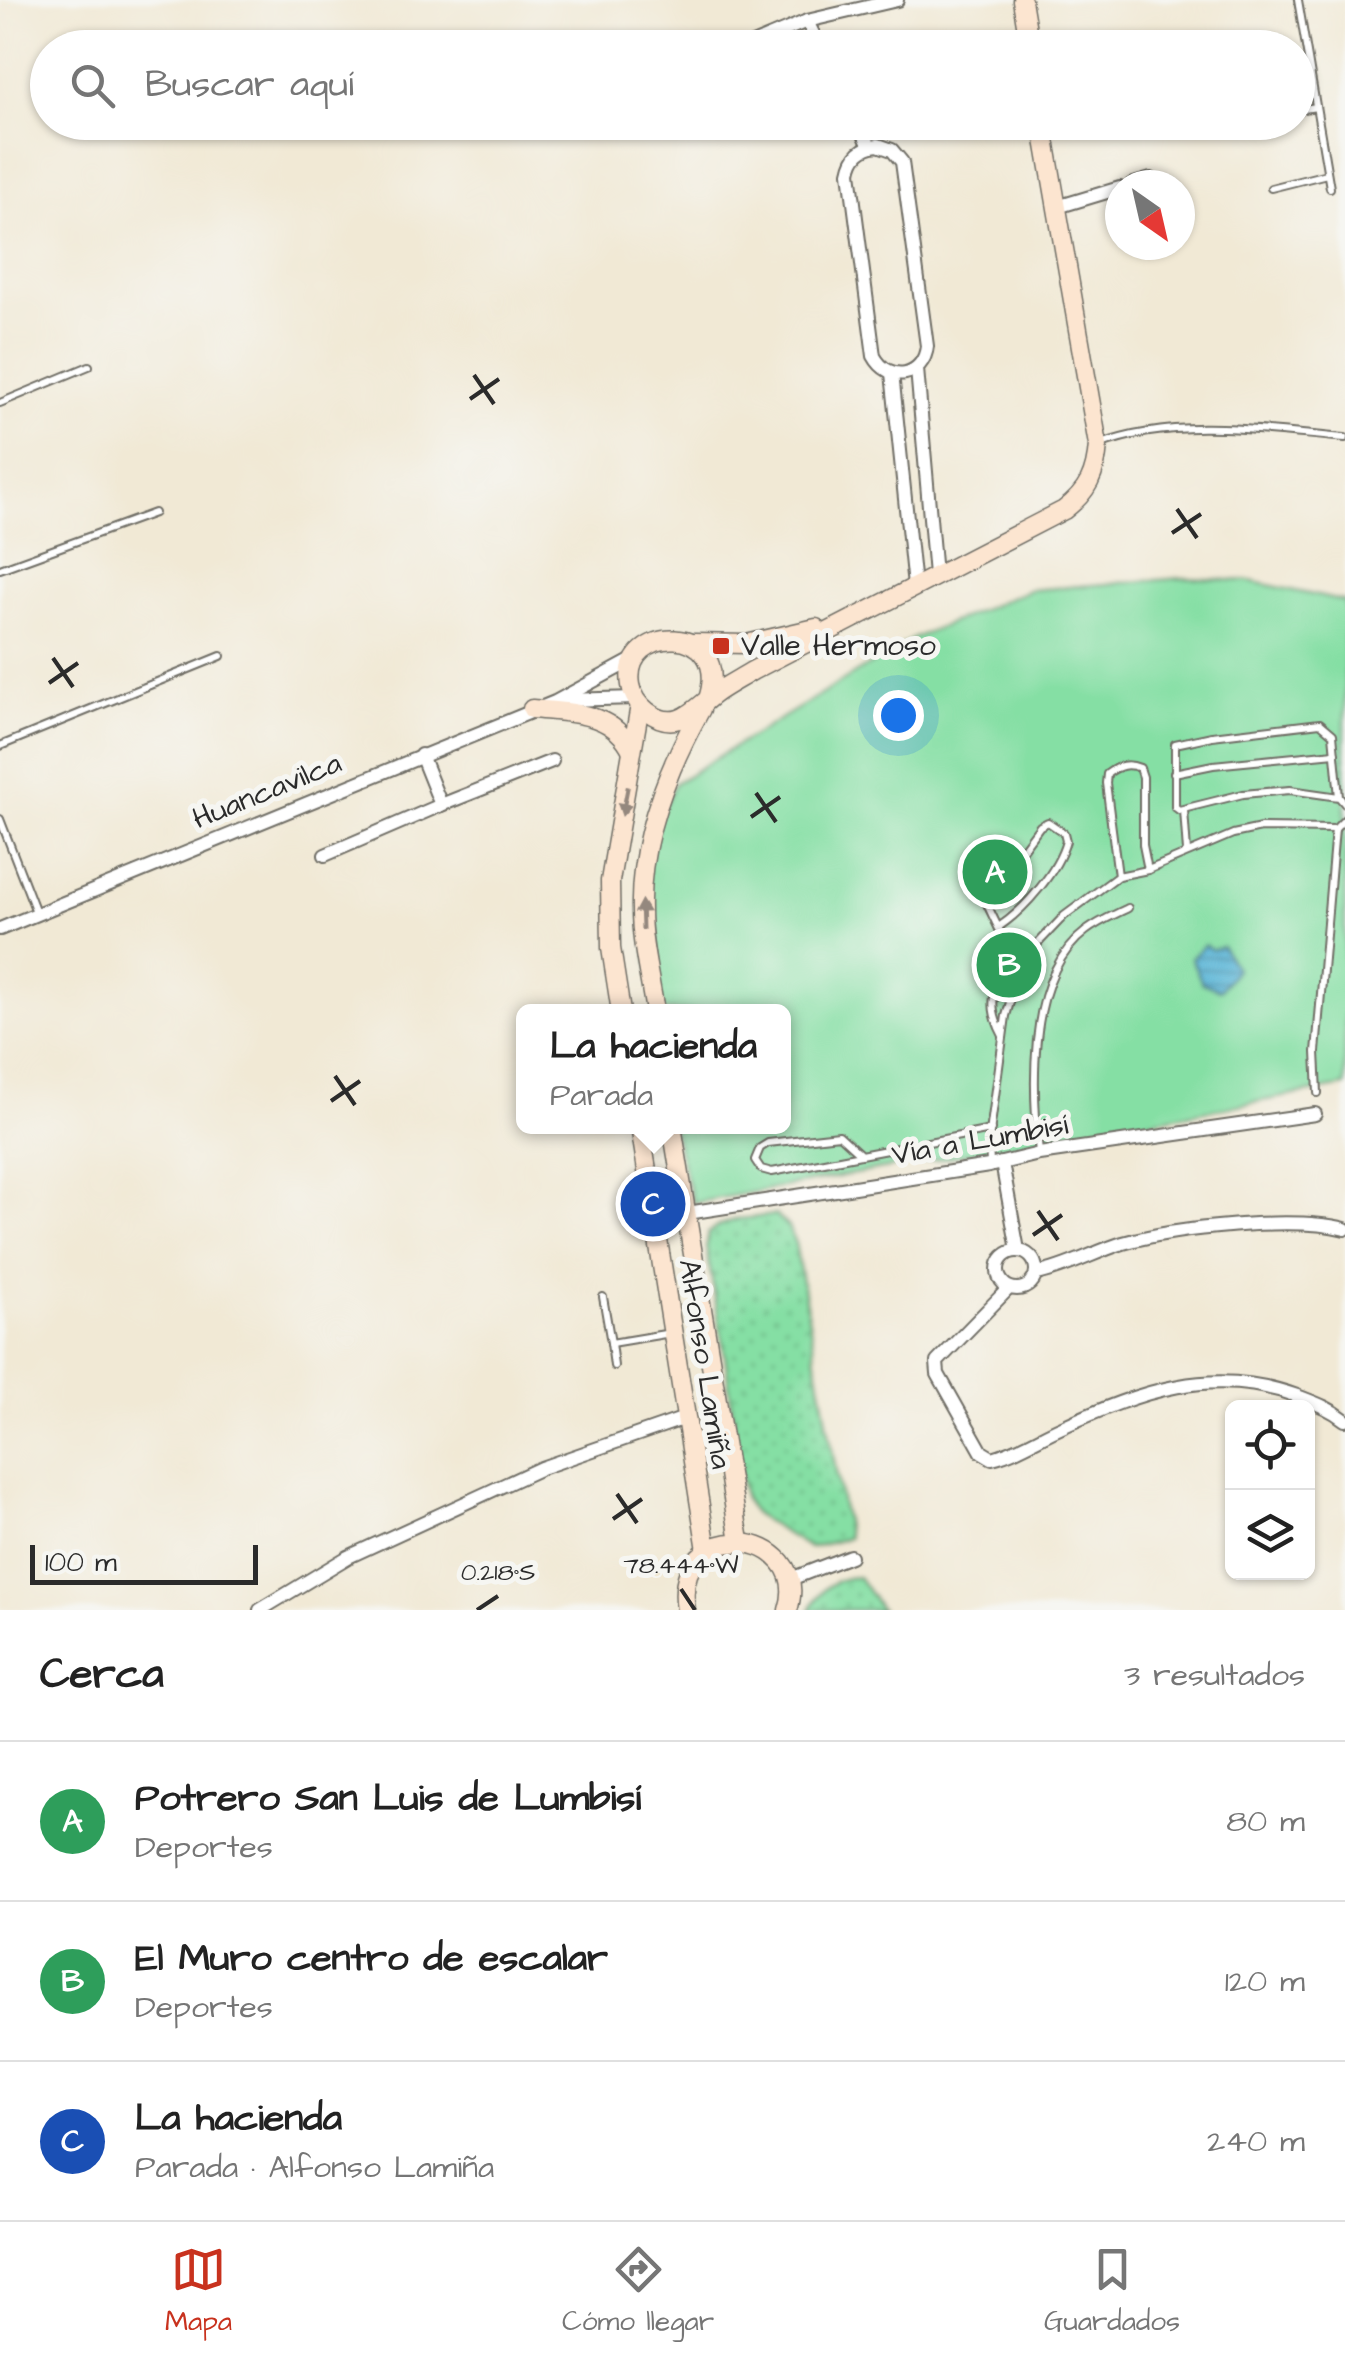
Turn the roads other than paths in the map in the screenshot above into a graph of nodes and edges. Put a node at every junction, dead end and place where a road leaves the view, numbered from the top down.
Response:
1 (897, 0) edge
2 (1022, 0) edge
3 (1298, 0) edge
4 (807, 21) junction
5 (786, 30) edge
6 (811, 30) edge
7 (1027, 30) edge
8 (1303, 30) edge
9 (1315, 101) edge
10 (1316, 107) joint
11 (867, 140) edge
12 (1045, 140) edge
13 (870, 146) junction
14 (1327, 174) junction
15 (1271, 188) dead end
16 (1330, 188) dead end
17 (1105, 193) edge
18 (1057, 207) junction
19 (89, 366) dead end
20 (917, 369) junction
21 (892, 373) junction
22 (0, 402) edge
23 (1345, 438) edge
24 (1098, 445) junction
25 (154, 512) dead end
26 (0, 569) edge
27 (936, 576) junction
28 (914, 586) junction
29 (882, 603) junction
30 (693, 643) junction
31 (221, 656) dead end
32 (636, 658) junction
33 (555, 702) junction
34 (637, 702) junction
35 (705, 703) junction
36 (532, 709) junction
37 (0, 746) edge
38 (632, 751) junction
39 (1335, 753) junction
40 (421, 754) junction
41 (552, 761) dead end
42 (1174, 773) junction
43 (1339, 796) junction
44 (1345, 804) edge
45 (441, 805) junction
46 (1184, 810) junction
47 (1345, 818) edge
48 (0, 820) edge
49 (1335, 830) junction
50 (1186, 852) junction
51 (324, 855) dead end
52 (1148, 870) junction
53 (1118, 876) junction
54 (1128, 908) dead end
55 (37, 913) junction
56 (1000, 926) junction
57 (0, 928) edge
58 (1019, 971) junction
59 (620, 1004) edge
60 (653, 1004) edge
61 (1003, 1036) junction
62 (1318, 1094) dead end
63 (1314, 1114) dead end
64 (990, 1130) junction
65 (641, 1134) edge
66 (673, 1134) edge
67 (1039, 1154) junction
68 (862, 1155) junction
69 (996, 1164) junction
70 (685, 1212) junction
71 (655, 1218) junction
72 (1345, 1229) edge
73 (1018, 1250) junction
74 (1036, 1274) junction
75 (1009, 1288) junction
76 (603, 1297) dead end
77 (672, 1333) junction
78 (611, 1343) junction
79 (614, 1366) dead end
80 (1338, 1406) edge
81 (684, 1418) junction
82 (1345, 1420) edge
83 (740, 1540) junction
84 (707, 1550) junction
85 (850, 1556) dead end
86 (788, 1580) junction
87 (260, 1610) edge
88 (686, 1610) edge
89 (788, 1610) edge

1 - 4 street
2 - 7 street
3 - 8 lane
4 - 5 street
4 - 6 street
9 - 10 lane
10 - 14 lane
11 - 13 street
12 - 18 street
13 - 20 street
13 - 21 street
14 - 15 lane
14 - 16 lane
17 - 18 street
18 - 24 street
19 - 22 lane
20 - 21 street
20 - 27 street
21 - 28 street
23 - 24 lane
24 - 27 street
25 - 26 lane
27 - 28 street
28 - 29 street
29 - 30 street
29 - 35 street
30 - 32 street
30 - 35 street
31 - 37 lane
32 - 33 street, Huancavilca
32 - 34 street
33 - 34 street, Huancavilca
33 - 36 street, Huancavilca
34 - 35 street
34 - 38 street
60 -> 35 street
36 - 38 street
36 - 40 street, Huancavilca
38 -> 59 street
39 - 42 lane
39 - 42 lane
39 - 43 lane
40 - 45 street
40 - 55 street, Huancavilca
41 - 45 street
42 - 46 lane
43 - 44 lane
43 - 46 lane
45 - 51 street
46 - 50 lane
47 - 49 lane
48 - 55 lane
49 - 50 lane
49 - 62 lane
50 - 52 lane
52 - 53 lane
52 - 53 lane
53 - 58 lane
54 - 67 lane
55 - 57 street, Huancavilca
56 - 56 lane
56 - 58 lane
58 - 61 lane
58 - 61 lane
61 - 64 lane
63 - 67 street, Vía a Lumbisí
64 - 68 lane
64 - 69 lane
65 - 71 street, Alfonso Lamiña
66 - 70 street, Alfonso Lamiña
67 - 69 street, Vía a Lumbisí
68 - 68 lane
69 - 70 street, Vía a Lumbisí
69 - 73 street
70 - 71 street, Vía a Lumbisí
70 - 83 street, Alfonso Lamiña
71 - 77 street, Alfonso Lamiña
72 - 74 street
73 - 74 street
73 - 75 street
74 - 75 street
75 - 80 street
76 - 78 lane
77 - 78 lane
77 - 81 street, Alfonso Lamiña
78 - 79 lane
80 - 82 street
81 - 84 street, Alfonso Lamiña
81 - 87 street
83 - 84 street
83 - 86 street
84 - 88 street
85 - 86 street
86 - 89 street

